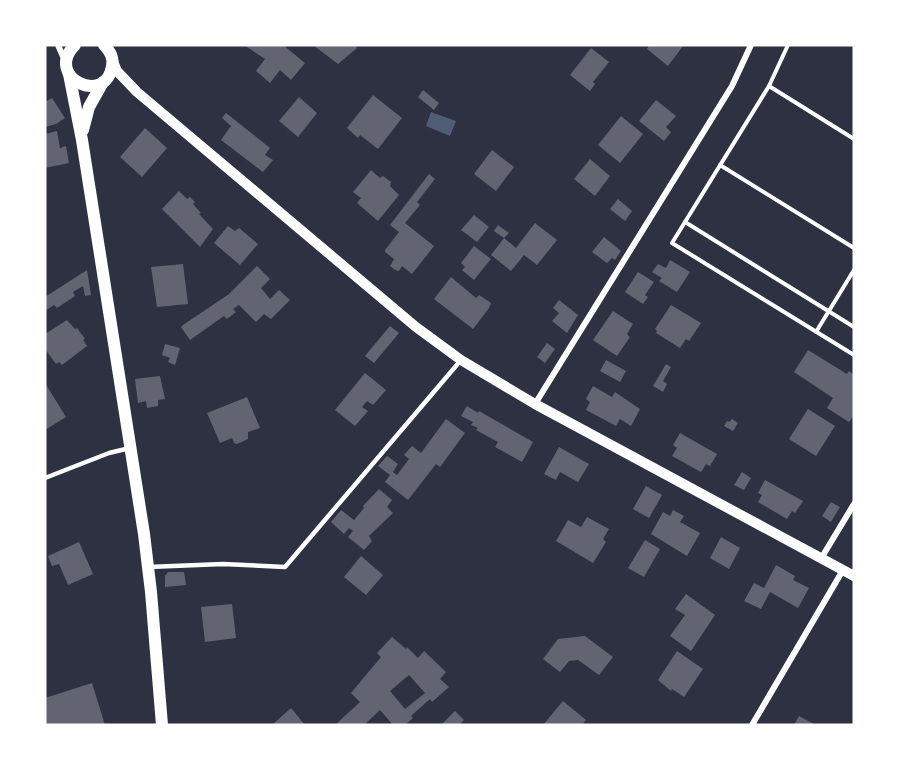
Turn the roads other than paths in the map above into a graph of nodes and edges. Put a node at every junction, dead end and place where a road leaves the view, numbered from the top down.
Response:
1 (58, 45) edge
2 (75, 45) edge
3 (751, 45) edge
4 (106, 46) edge
5 (113, 61) junction
6 (67, 68) junction
7 (104, 81) junction
8 (137, 92) junction
9 (82, 140) junction
10 (461, 360) junction
11 (535, 404) junction
12 (130, 448) junction
13 (45, 478) edge
14 (854, 504) edge
15 (822, 557) junction
16 (148, 567) junction
17 (843, 570) junction
18 (854, 576) edge
19 (162, 725) edge
20 (752, 725) edge

1 - 6 street
2 - 6 main road
3 - 11 street
4 - 5 main road
5 - 7 main road
5 - 8 street
6 - 7 main road
6 - 9 main road
7 - 8 street
7 - 9 main road
8 - 10 street
9 - 12 main road
10 - 11 street
10 - 16 lane
11 - 15 street
12 - 13 lane
12 - 16 main road
14 - 15 street
15 - 17 street
16 - 19 main road
17 - 18 street
17 - 20 street

